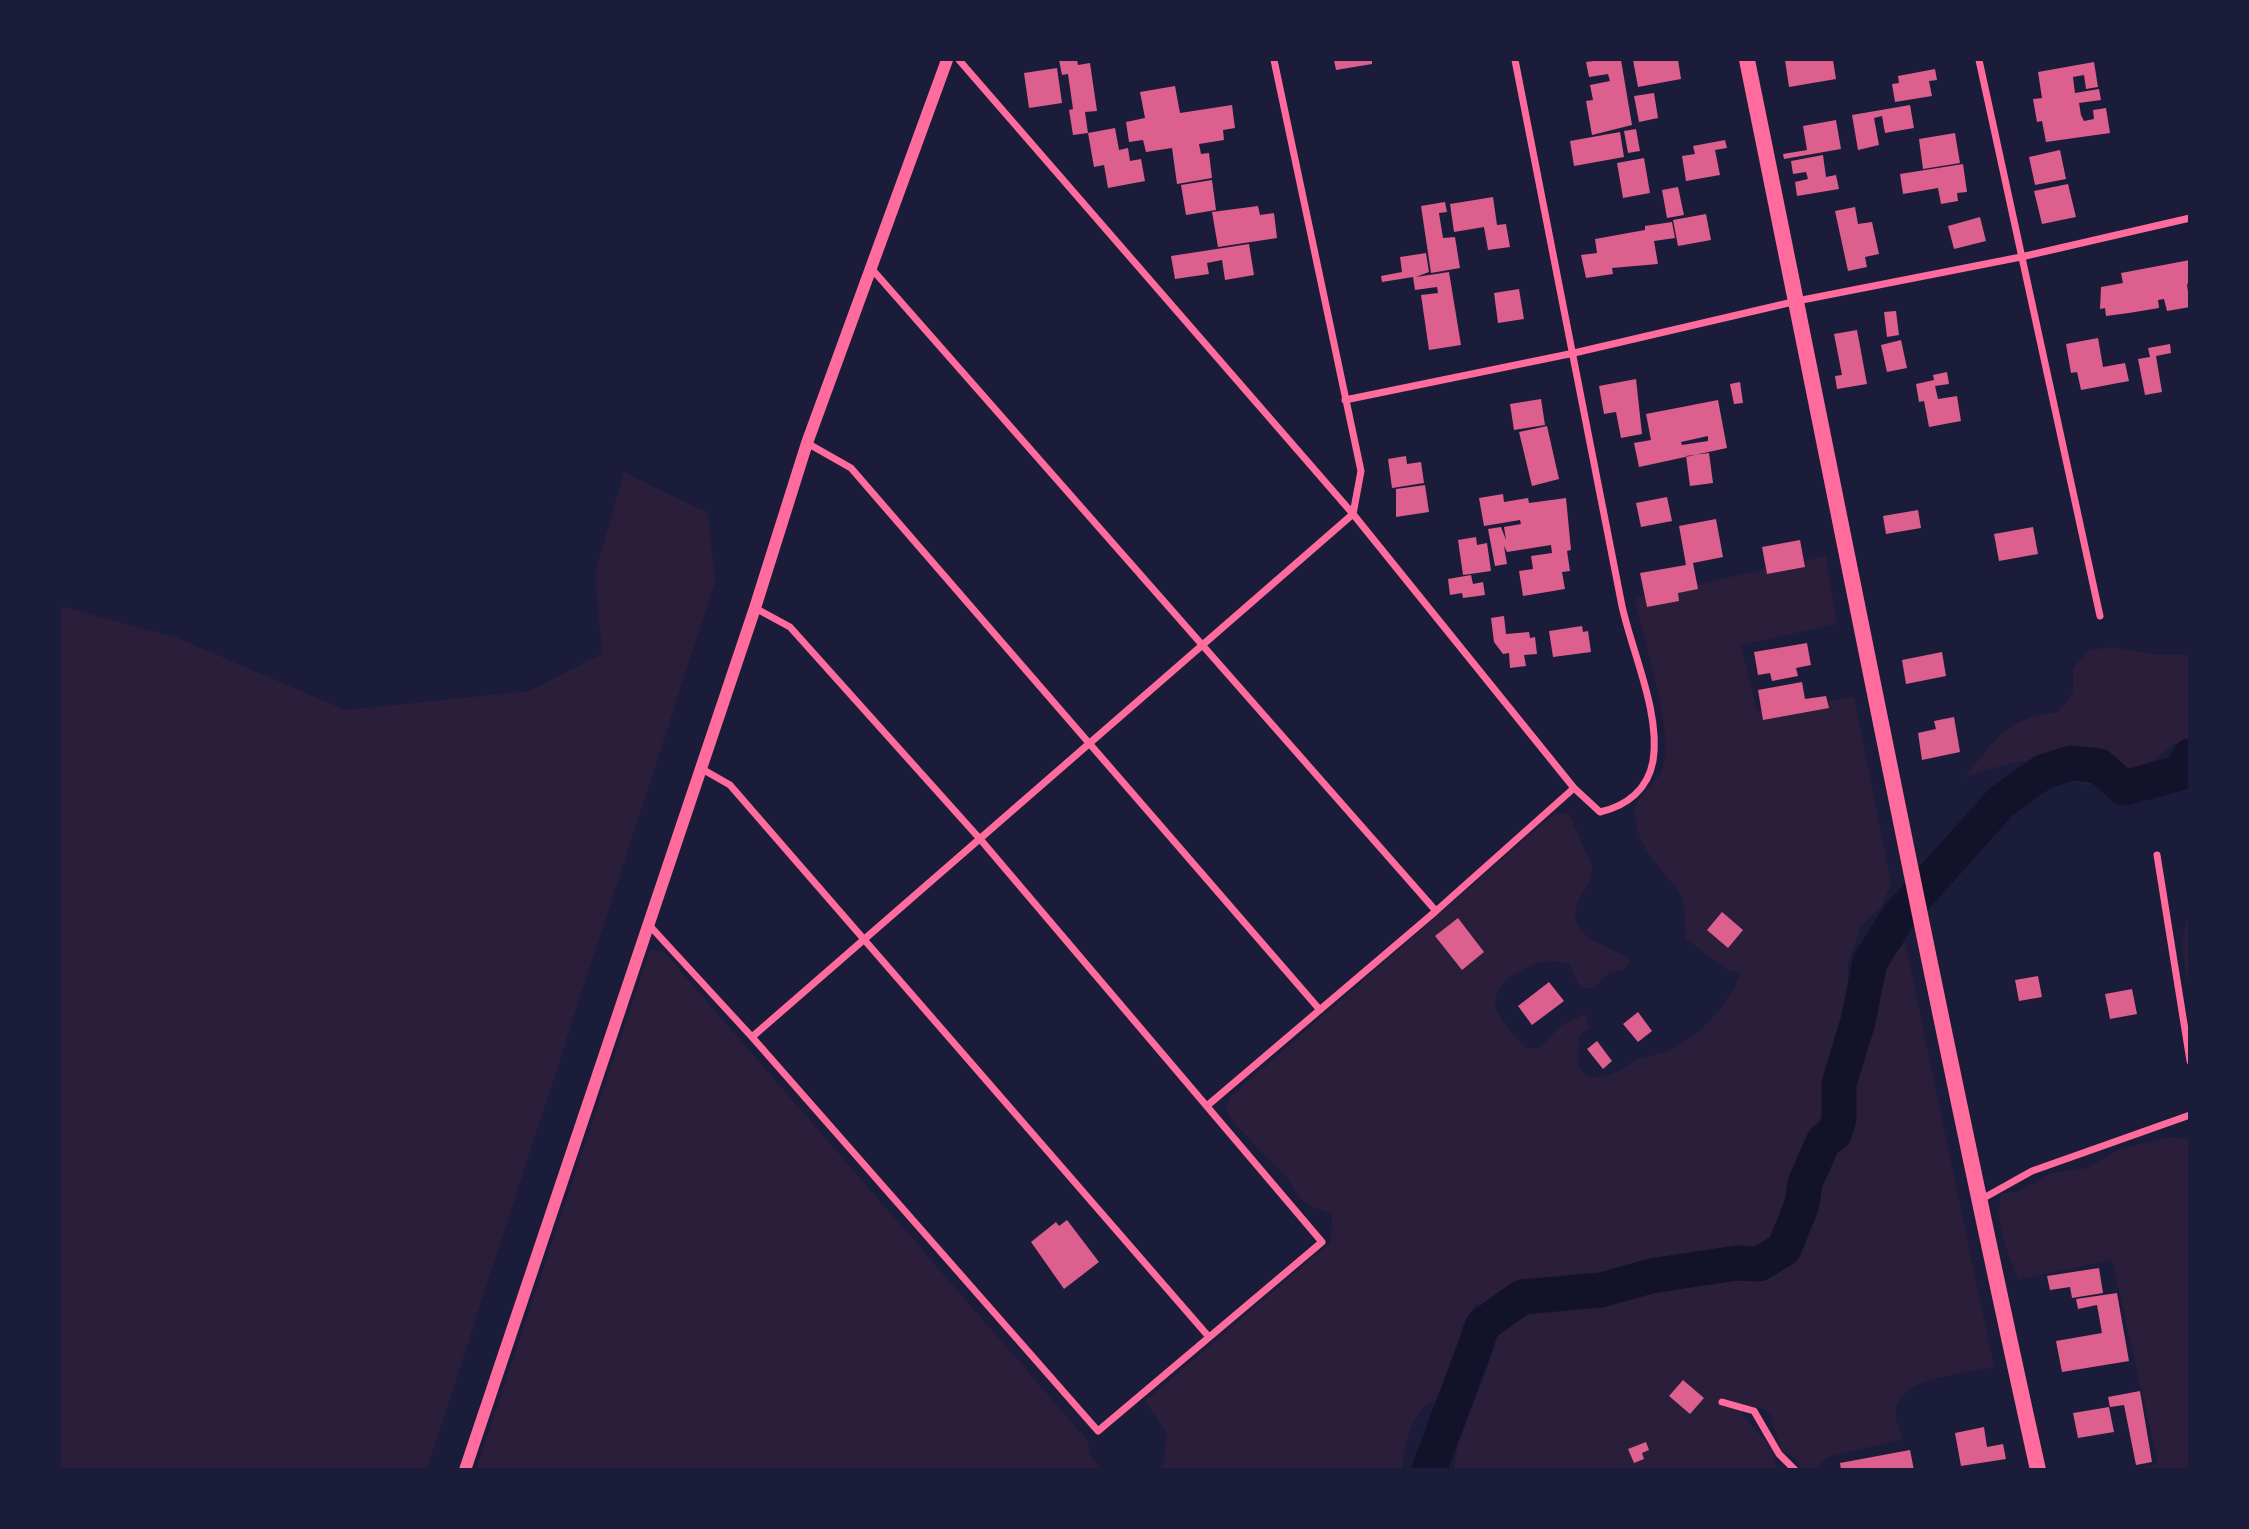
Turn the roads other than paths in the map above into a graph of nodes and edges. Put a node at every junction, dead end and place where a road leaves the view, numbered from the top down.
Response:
1 (947, 60) edge
2 (959, 60) edge
3 (1274, 60) edge
4 (1515, 60) edge
5 (1747, 60) edge
6 (1979, 60) edge
7 (2189, 218) edge
8 (2021, 257) junction
9 (871, 267) junction
10 (1797, 301) junction
11 (1574, 353) junction
12 (1345, 400) junction
13 (807, 443) junction
14 (1353, 514) junction
15 (755, 608) junction
16 (2100, 615) dead end
17 (1202, 645) junction
18 (1089, 744) junction
19 (702, 769) junction
20 (1574, 789) junction
21 (980, 839) junction
22 (2157, 855) dead end
23 (1436, 911) junction
24 (649, 925) junction
25 (864, 939) junction
26 (1320, 1010) junction
27 (752, 1037) junction
28 (2189, 1061) edge
29 (1208, 1105) junction
30 (2189, 1115) edge
31 (1979, 1201) junction
32 (1209, 1337) junction
33 (1722, 1402) dead end
34 (465, 1469) edge
35 (1795, 1469) edge
36 (2038, 1469) edge

1 - 9 street
2 - 14 street
3 - 12 street
4 - 11 street
5 - 10 main road
6 - 8 street
7 - 8 street
8 - 10 street
8 - 16 street
9 - 13 street
9 - 17 street
10 - 11 street
10 - 31 main road
11 - 12 street
11 - 20 street
12 - 14 street
13 - 15 street
13 - 18 street
14 - 17 street
14 - 20 street
15 - 19 street
15 - 21 street
17 - 18 street
17 - 23 street
18 - 21 street
18 - 26 street
19 - 24 street
19 - 25 street
20 - 23 street
21 - 25 street
21 - 29 street
22 - 28 street
23 - 26 street
24 - 27 street
24 - 34 street
25 - 27 street
25 - 32 street
26 - 29 street
27 - 32 street
29 - 32 street
30 - 31 street
31 - 36 main road
33 - 35 street

